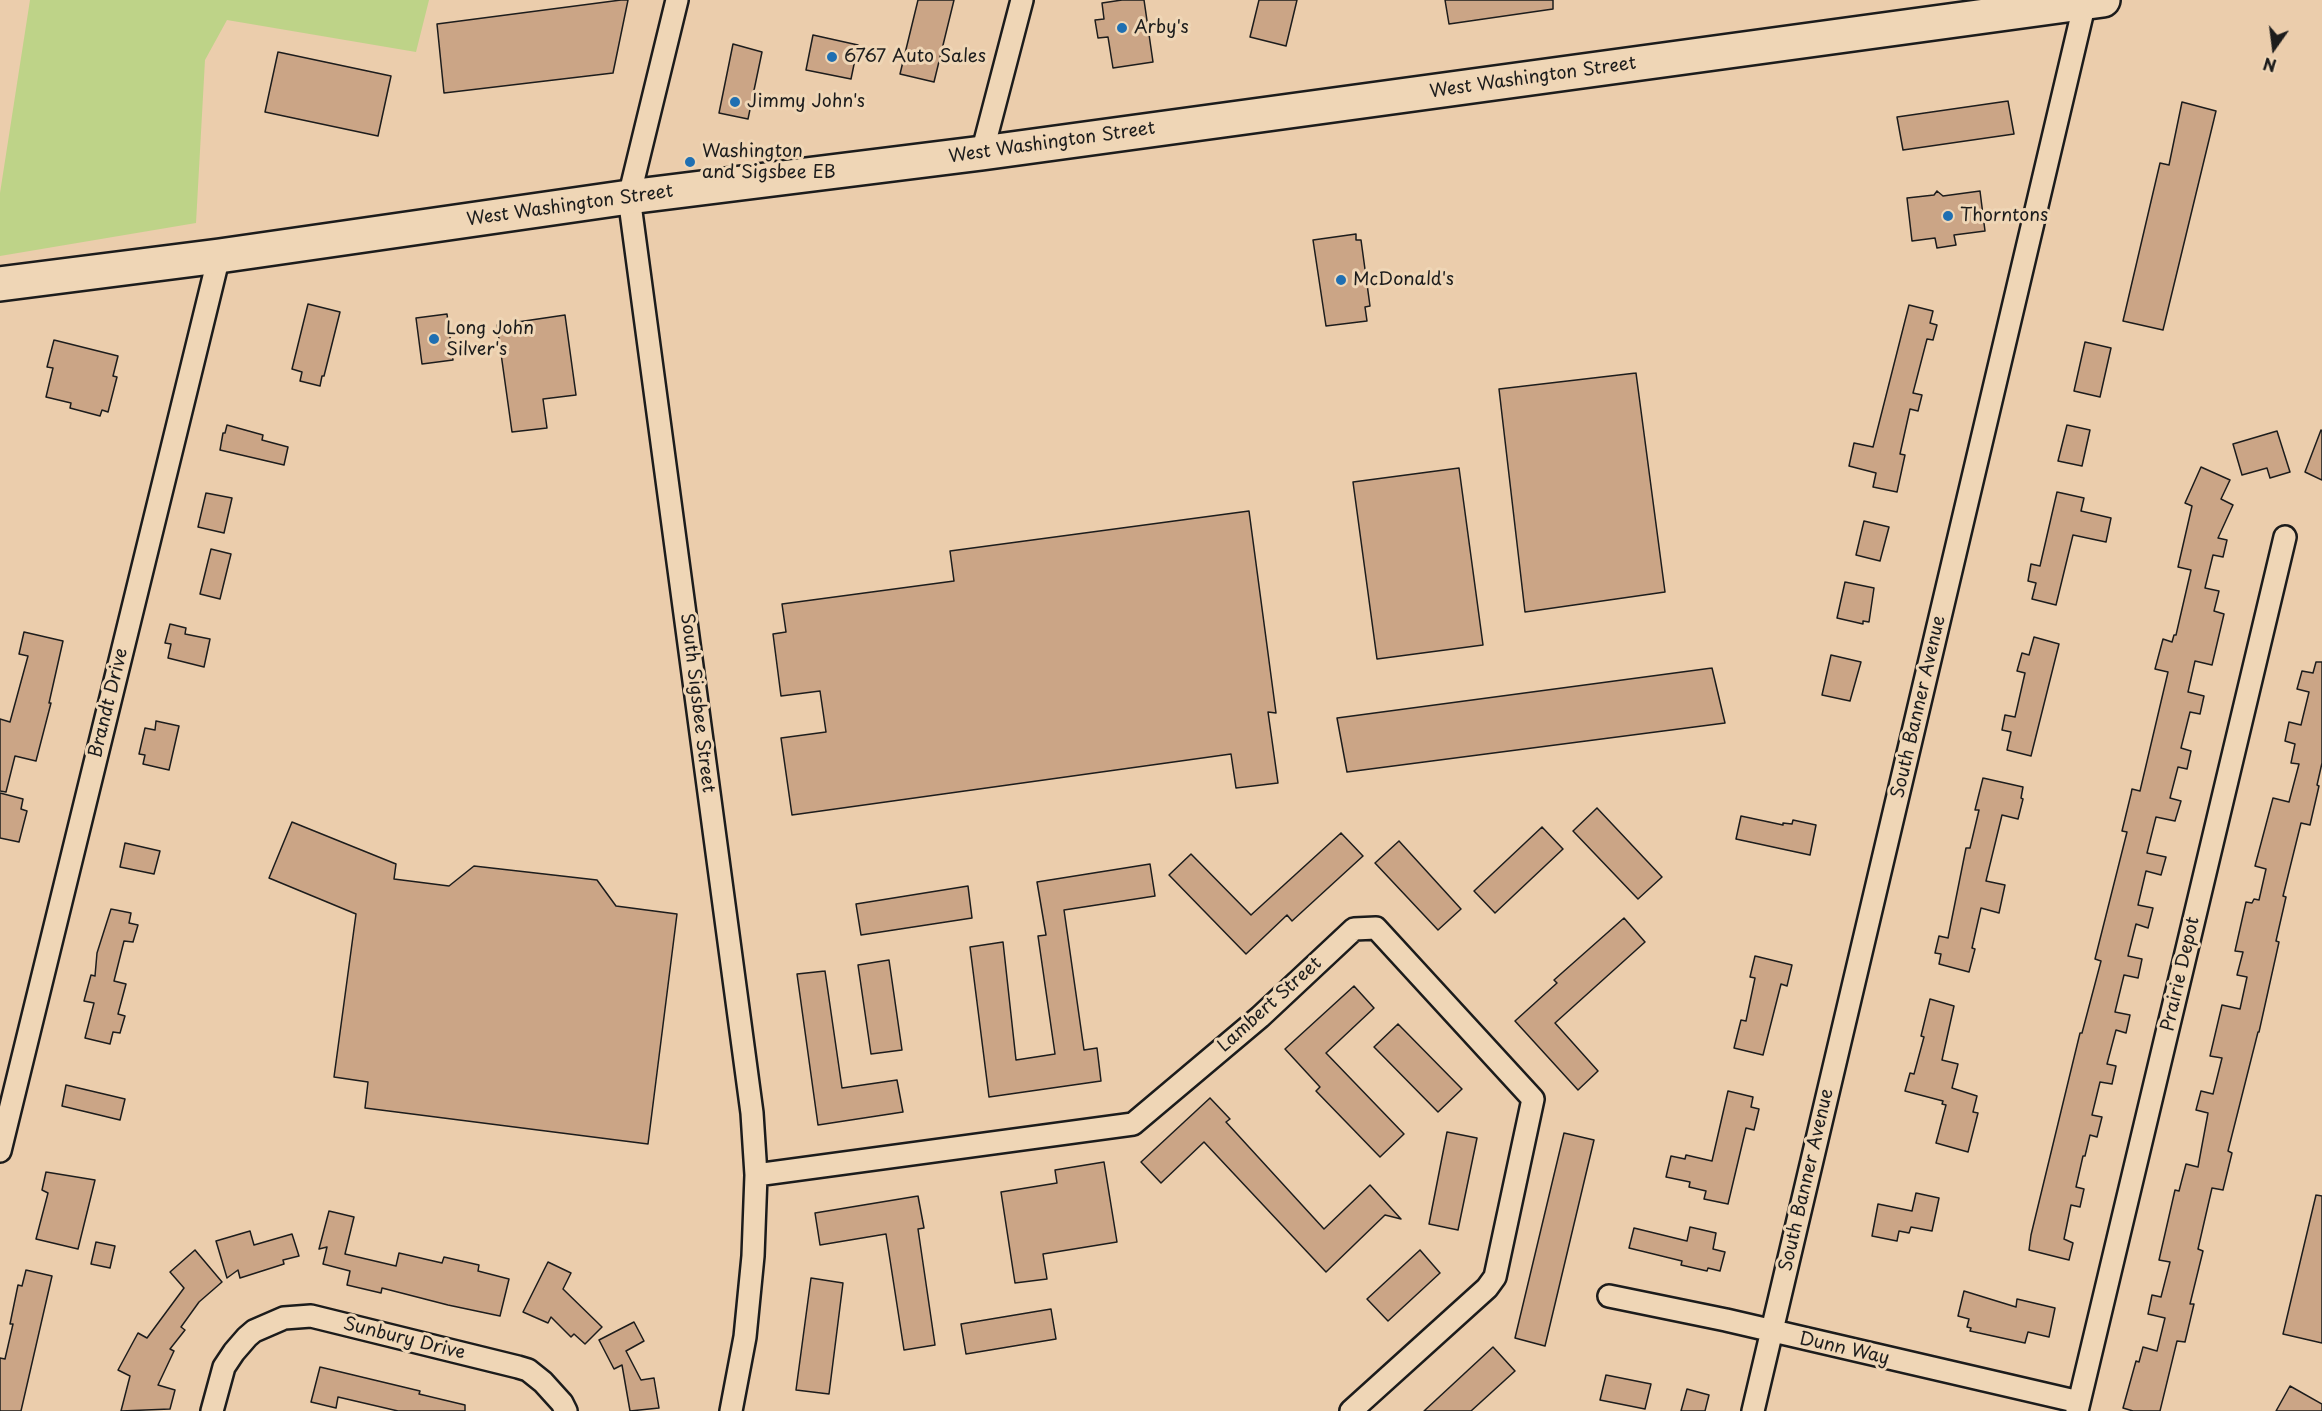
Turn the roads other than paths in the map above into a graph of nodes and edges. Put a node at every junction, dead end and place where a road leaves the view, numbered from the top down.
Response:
1 (677, 0) edge
2 (1022, 0) edge
3 (2094, 1) edge
4 (982, 153) junction
5 (629, 197) junction
6 (219, 256) junction
7 (0, 284) edge
8 (2285, 537) dead end
9 (1, 1145) edge
10 (756, 1175) junction
11 (1609, 1296) dead end
12 (1772, 1332) junction
13 (2078, 1407) edge
14 (212, 1411) edge
15 (566, 1411) edge
16 (731, 1411) edge
17 (1351, 1411) edge
18 (1753, 1411) edge

1 - 5 street, South Sigsbee Street
2 - 4 street
3 - 4 main road, West Washington Street
3 - 12 street, South Banner Avenue
4 - 5 main road, West Washington Street
5 - 6 main road, West Washington Street
5 - 10 street, South Sigsbee Street
6 - 7 main road, West Washington Street
6 - 9 street, Brandt Drive
8 - 13 street, Prairie Depot
10 - 16 street, South Sigsbee Street
10 - 17 street, Lambert Street
11 - 12 street, Dunn Way
12 - 13 street, Dunn Way
12 - 18 street, South Banner Avenue
14 - 15 street, Sunbury Drive

